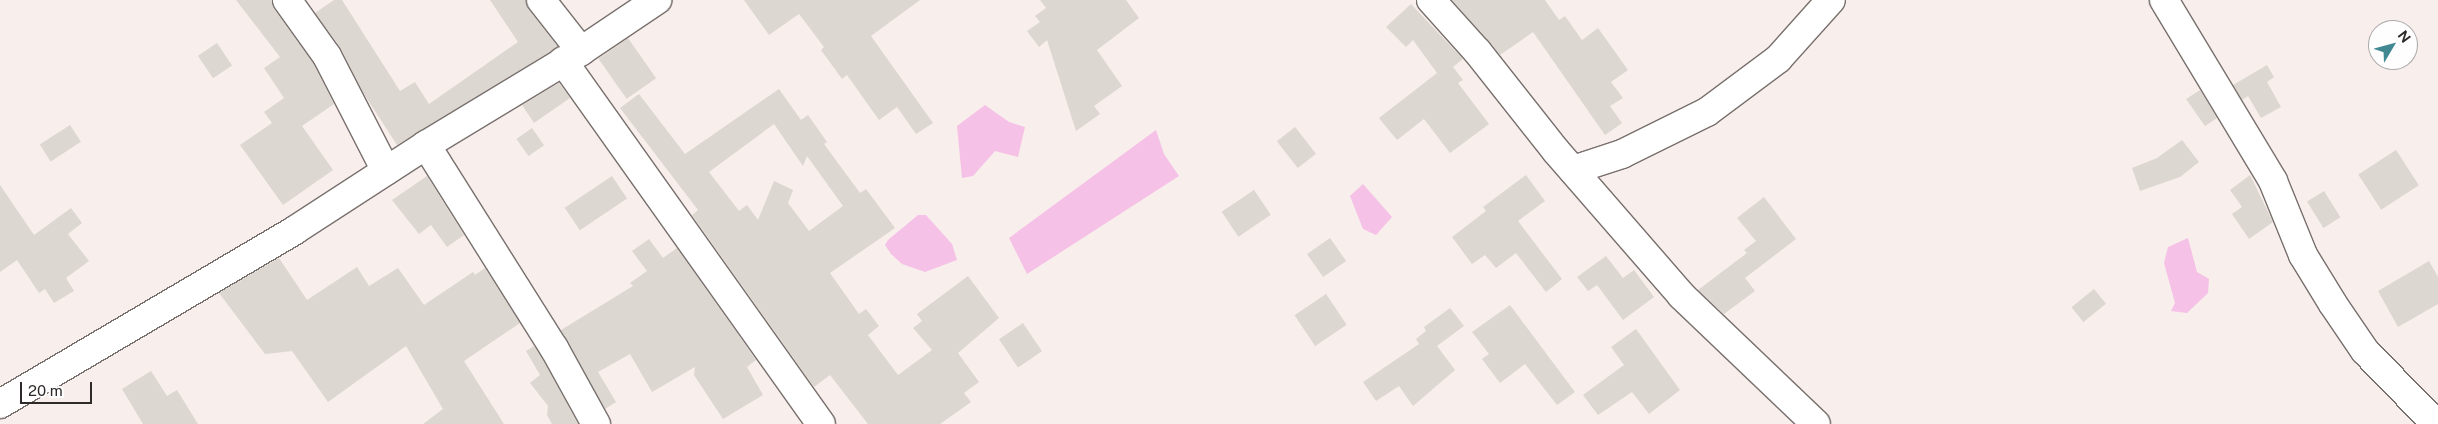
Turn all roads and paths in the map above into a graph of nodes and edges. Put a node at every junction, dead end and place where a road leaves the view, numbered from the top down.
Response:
1 (287, 0) edge
2 (541, 0) edge
3 (657, 0) edge
4 (1431, 0) edge
5 (1831, 0) edge
6 (2164, 0) edge
7 (572, 56) junction
8 (426, 145) junction
9 (1574, 170) junction
10 (386, 171) junction
11 (0, 404) edge
12 (596, 424) edge
13 (821, 424) edge
14 (1816, 424) edge
15 (2436, 424) edge

1 - 10 street
2 - 7 street
3 - 7 street
4 - 9 street
5 - 9 street
6 - 15 street
7 - 8 street
7 - 13 street
8 - 10 street
8 - 12 street
9 - 14 street
10 - 11 street

